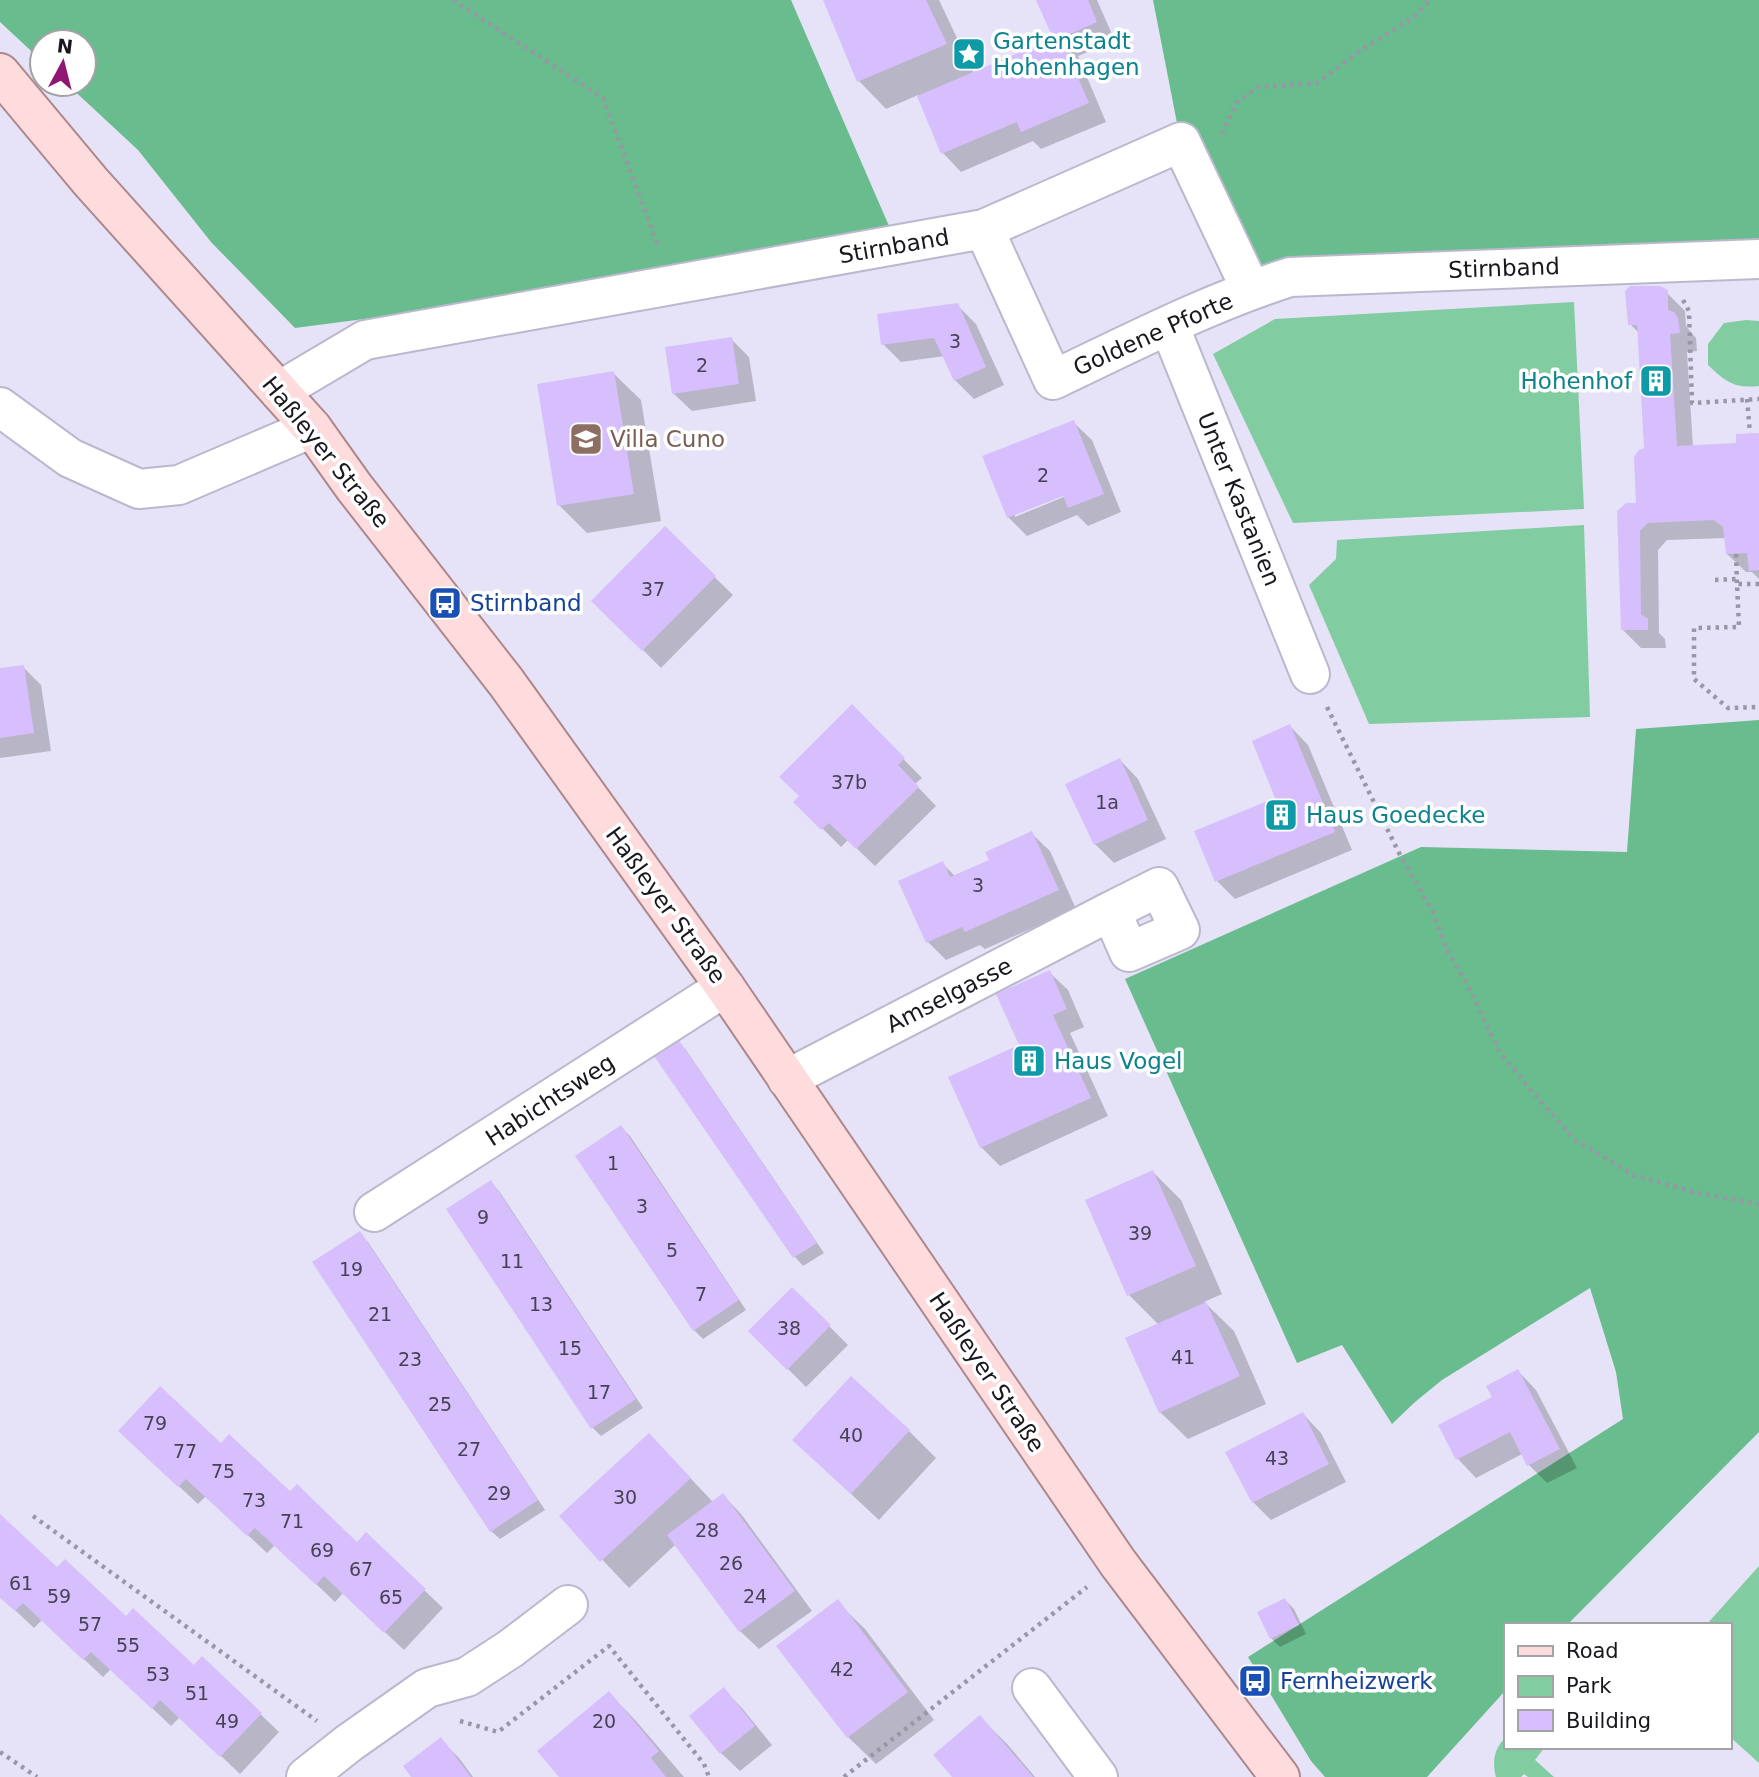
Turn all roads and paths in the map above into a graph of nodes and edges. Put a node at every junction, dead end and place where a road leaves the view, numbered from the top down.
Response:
1 (453, 0) edge
2 (1430, 0) edge
3 (0, 73) edge
4 (1181, 142) junction
5 (984, 229) junction
6 (1759, 259) edge
7 (1681, 261) junction
8 (673, 286) junction
9 (1251, 290) junction
10 (1169, 325) junction
11 (279, 391) junction
12 (1759, 399) edge
13 (1747, 400) junction
14 (0, 407) edge
15 (312, 428) junction
16 (1750, 433) dead end
17 (1736, 554) dead end
18 (1715, 580) dead end
19 (1737, 582) junction
20 (1759, 584) edge
21 (1310, 674) joint
22 (1759, 707) edge
23 (1111, 911) dead end
24 (725, 987) junction
25 (786, 1079) junction
26 (1759, 1204) edge
27 (374, 1212) dead end
28 (33, 1516) dead end
29 (1118, 1563) junction
30 (568, 1605) dead end
31 (1032, 1688) dead end
32 (414, 1697) junction
33 (349, 1743) junction
34 (0, 1752) edge
35 (37, 1777) edge
36 (306, 1777) edge
37 (709, 1777) edge
38 (844, 1777) edge
39 (1098, 1777) edge
40 (1280, 1777) edge

1 - 8 path
2 - 4 path
3 - 11 main road, Haßleyer Straße
4 - 5 street
4 - 9 street, Goldene Pforte
5 - 8 street, Stirnband
5 - 10 street, Goldene Pforte
6 - 7 street, Stirnband
7 - 9 street, Stirnband
7 - 13 path
8 - 11 street, Stirnband
9 - 10 street, Goldene Pforte
10 - 21 street, Unter Kastanien
11 - 15 main road, Haßleyer Straße
12 - 13 path
13 - 16 path
14 - 15 street
15 - 24 main road, Haßleyer Straße
17 - 19 path
18 - 19 path
19 - 20 path
19 - 22 path
21 - 26 path
23 - 25 street, Amselgasse
24 - 25 main road, Haßleyer Straße
24 - 27 street, Habichtsweg
25 - 29 main road, Haßleyer Straße
28 - 33 path
29 - 38 path
29 - 40 main road, Haßleyer Straße
30 - 32 street
31 - 39 street
32 - 33 street
32 - 37 path
33 - 36 street
34 - 35 path

